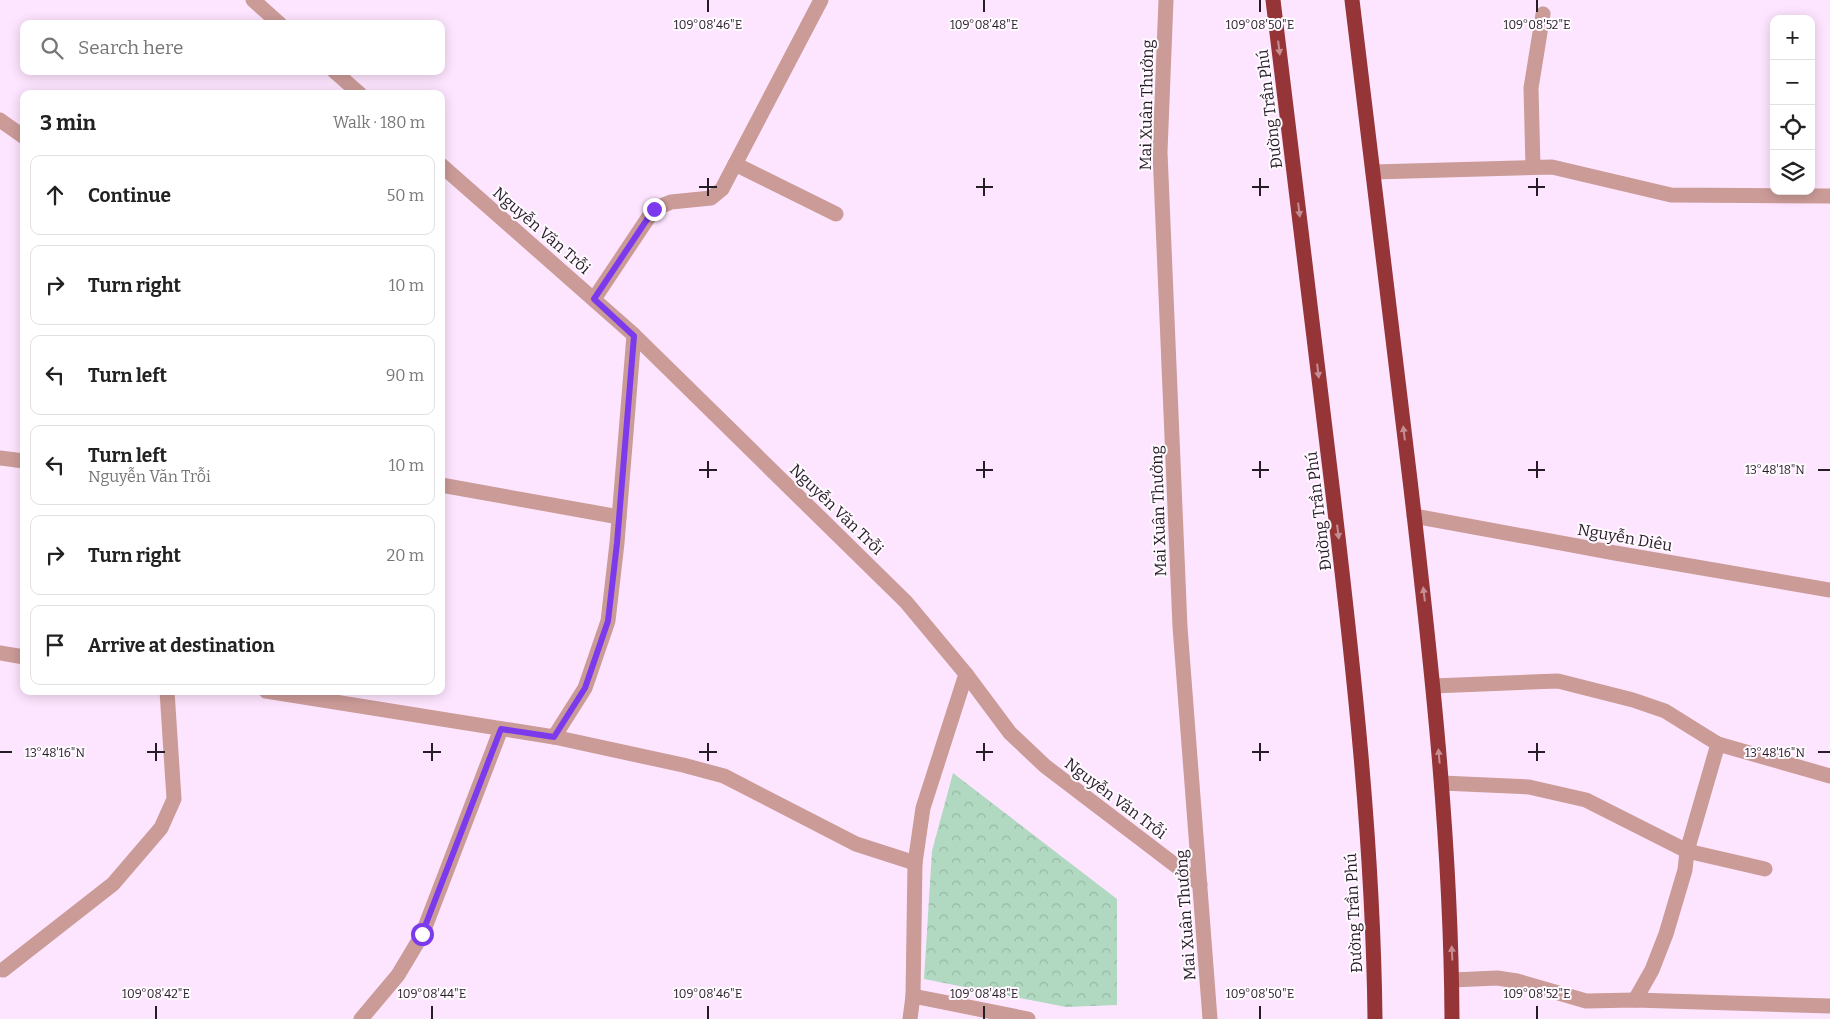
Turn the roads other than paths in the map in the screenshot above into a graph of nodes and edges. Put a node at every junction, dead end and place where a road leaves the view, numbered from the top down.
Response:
1 (252, 0) edge
2 (821, 0) edge
3 (1166, 0) edge
4 (1273, 0) edge
5 (1352, 0) edge
6 (1543, 14) dead end
7 (275, 20) edge
8 (339, 75) edge
9 (355, 90) edge
10 (0, 120) edge
11 (20, 134) edge
12 (735, 164) junction
13 (1533, 167) junction
14 (445, 169) edge
15 (1373, 172) junction
16 (1830, 196) edge
17 (836, 214) dead end
18 (594, 299) junction
19 (634, 336) junction
20 (0, 458) edge
21 (20, 460) edge
22 (445, 486) edge
23 (619, 516) junction
24 (1414, 516) junction
25 (1830, 590) edge
26 (0, 654) edge
27 (20, 656) edge
28 (966, 674) junction
29 (1433, 686) junction
30 (167, 695) edge
31 (291, 695) edge
32 (501, 729) junction
33 (554, 737) junction
34 (1718, 744) junction
35 (1830, 776) edge
36 (1442, 783) junction
37 (1687, 851) junction
38 (915, 863) junction
39 (1765, 869) dead end
40 (1200, 884) junction
41 (3, 970) dead end
42 (1452, 980) junction
43 (913, 996) junction
44 (1634, 1000) junction
45 (1830, 1006) edge
46 (361, 1019) edge
47 (910, 1019) edge
48 (1028, 1019) edge
49 (1210, 1019) edge
50 (1374, 1019) edge
51 (1452, 1019) edge

1 - 7 street
2 - 12 street
3 - 40 street, Mai Xuân Thưởng
4 -> 50 highway, Đường Trần Phú
5 - 15 highway
6 - 13 street
8 - 9 street
10 - 11 street
12 - 17 street
12 - 18 street
13 - 15 street
13 - 16 street
14 - 18 street, Nguyễn Văn Trỗi
24 -> 15 highway
18 - 19 street, Nguyễn Văn Trỗi
19 - 23 street
19 - 28 street, Nguyễn Văn Trỗi
20 - 21 street
22 - 23 street
23 - 33 street
24 - 25 street, Nguyễn Diêu
29 -> 24 highway
26 - 27 street
28 - 38 street
28 - 40 street, Nguyễn Văn Trỗi
29 - 34 street
36 -> 29 highway
30 - 41 street
31 - 32 street
32 - 33 street
32 - 46 street
33 - 38 street
34 - 35 street
34 - 37 street
36 - 37 street
42 -> 36 highway
37 - 39 street
37 - 44 street
38 - 43 street
40 - 49 street, Mai Xuân Thưởng
42 - 44 street
42 - 51 highway
43 - 47 street
43 - 48 street
44 - 45 street

